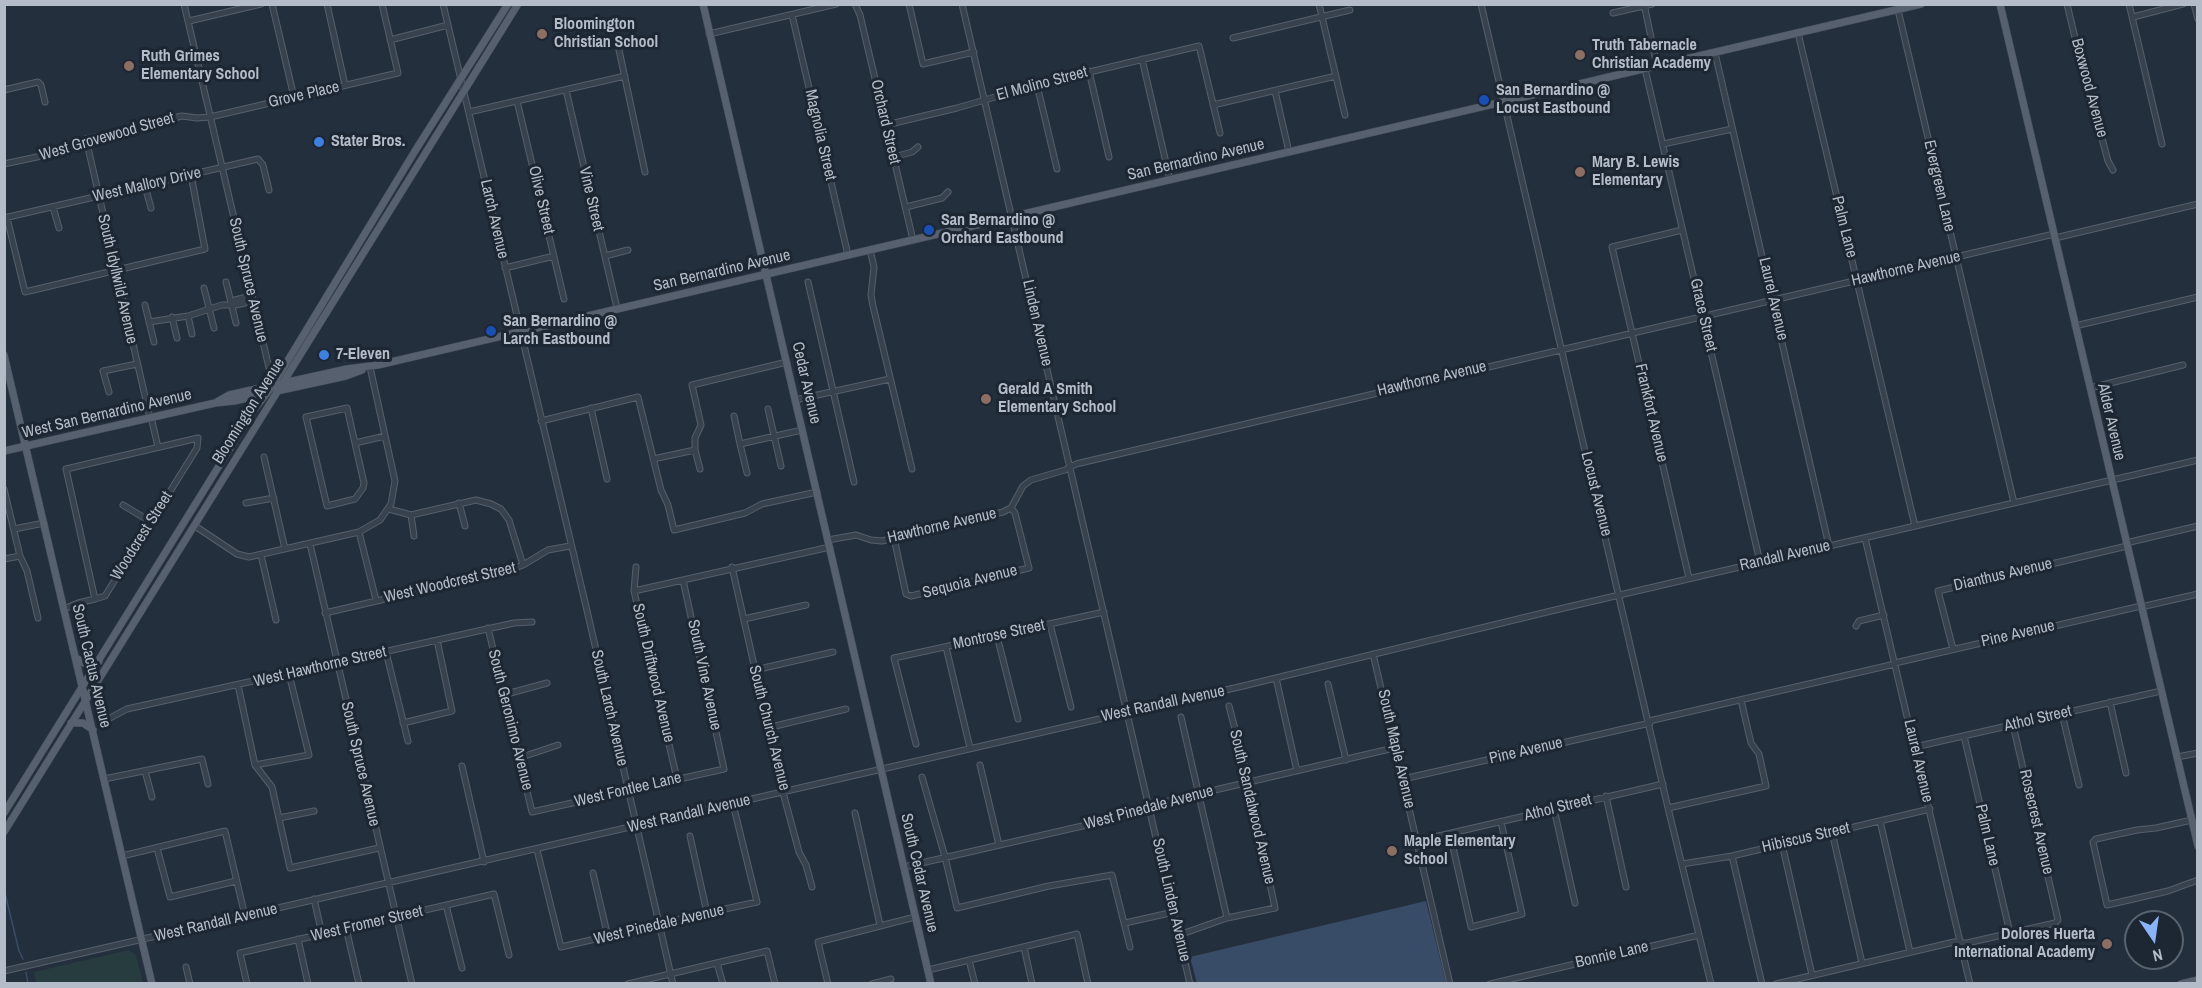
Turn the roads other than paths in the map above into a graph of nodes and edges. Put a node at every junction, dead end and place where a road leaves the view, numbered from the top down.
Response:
1 (184, 4) edge
2 (261, 4) edge
3 (272, 4) edge
4 (327, 4) edge
5 (382, 4) edge
6 (443, 4) edge
7 (508, 4) edge
8 (518, 4) edge
9 (703, 4) edge
10 (836, 4) edge
11 (855, 4) edge
12 (909, 4) edge
13 (962, 4) edge
14 (1319, 4) edge
15 (1481, 4) edge
16 (1652, 4) edge
17 (1921, 4) edge
18 (2000, 4) edge
19 (2067, 4) edge
20 (2130, 4) edge
21 (2183, 4) edge
22 (2194, 4) edge
23 (1644, 5) edge
24 (248, 6) edge
25 (1350, 10) dead end
26 (1898, 10) junction
27 (1613, 13) dead end
28 (792, 15) junction
29 (1322, 17) junction
30 (2133, 17) junction
31 (2198, 19) edge
32 (189, 21) junction
33 (448, 25) junction
34 (1798, 33) junction
35 (710, 34) junction
36 (1233, 39) dead end
37 (390, 40) junction
38 (619, 50) dead end
39 (974, 52) junction
40 (1715, 53) junction
41 (1142, 58) junction
42 (1658, 66) junction
43 (1645, 69) junction
44 (1089, 71) junction
45 (625, 76) junction
46 (1336, 76) junction
47 (461, 80) junction
48 (345, 85) junction
49 (1037, 85) junction
50 (4, 90) edge
51 (566, 90) junction
52 (1275, 91) junction
53 (464, 92) junction
54 (294, 97) junction
55 (985, 100) junction
56 (517, 101) junction
57 (45, 102) dead end
58 (1504, 102) junction
59 (1213, 105) junction
60 (469, 112) junction
61 (1345, 116) dead end
62 (210, 117) junction
63 (886, 125) junction
64 (1732, 129) junction
65 (1220, 133) dead end
66 (86, 139) junction
67 (1663, 144) junction
68 (2162, 144) dead end
69 (918, 147) dead end
70 (1289, 152) junction
71 (894, 157) junction
72 (1109, 157) dead end
73 (4, 164) edge
74 (222, 167) junction
75 (1057, 169) dead end
76 (2113, 170) dead end
77 (645, 172) dead end
78 (191, 175) junction
79 (1170, 180) junction
80 (145, 186) junction
81 (269, 190) dead end
82 (392, 190) junction
83 (948, 192) dead end
84 (400, 195) junction
85 (98, 196) junction
86 (2198, 204) edge
87 (53, 207) junction
88 (906, 207) junction
89 (150, 208) dead end
90 (1012, 217) junction
91 (5, 218) edge
92 (59, 228) dead end
93 (1682, 230) junction
94 (2054, 236) junction
95 (913, 240) junction
96 (628, 250) dead end
97 (870, 250) junction
98 (355, 252) junction
99 (848, 255) junction
100 (554, 256) junction
101 (605, 256) junction
102 (1956, 257) junction
103 (505, 268) junction
104 (115, 270) junction
105 (766, 274) junction
106 (1857, 280) junction
107 (346, 281) junction
108 (226, 282) dead end
109 (808, 282) dead end
110 (204, 288) dead end
111 (2198, 297) edge
112 (252, 298) junction
113 (564, 299) dead end
114 (1773, 300) junction
115 (231, 303) junction
116 (145, 305) dead end
117 (209, 308) junction
118 (617, 309) junction
119 (188, 316) junction
120 (1703, 316) junction
121 (172, 317) junction
122 (149, 322) junction
123 (236, 323) dead end
124 (2075, 326) junction
125 (214, 328) dead end
126 (520, 331) junction
127 (1632, 332) junction
128 (192, 334) dead end
129 (177, 338) dead end
130 (154, 342) dead end
131 (477, 342) joint
132 (1562, 349) junction
133 (4, 355) edge
134 (787, 362) junction
135 (137, 364) junction
136 (294, 364) junction
137 (2183, 365) dead end
138 (369, 367) junction
139 (303, 378) junction
140 (890, 379) junction
141 (282, 383) junction
142 (275, 388) junction
143 (2090, 388) junction
144 (834, 392) junction
145 (109, 393) dead end
146 (266, 394) junction
147 (245, 399) junction
148 (795, 400) junction
149 (215, 402) junction
150 (591, 408) junction
151 (768, 409) dead end
152 (253, 411) junction
153 (734, 416) dead end
154 (151, 417) junction
155 (541, 421) junction
156 (802, 430) junction
157 (544, 433) joint
158 (386, 436) junction
159 (775, 436) junction
160 (355, 443) junction
161 (740, 444) junction
162 (26, 446) junction
163 (158, 447) junction
164 (695, 450) junction
165 (4, 451) edge
166 (264, 457) dead end
167 (653, 459) junction
168 (2198, 460) edge
169 (781, 466) dead end
170 (1071, 467) junction
171 (700, 469) dead end
172 (912, 469) dead end
173 (747, 473) dead end
174 (607, 479) dead end
175 (2111, 480) junction
176 (854, 482) dead end
177 (4, 489) edge
178 (817, 492) junction
179 (274, 498) junction
180 (459, 503) junction
181 (2014, 503) junction
182 (246, 504) dead end
183 (123, 505) dead end
184 (1011, 508) junction
185 (389, 509) junction
186 (411, 516) junction
187 (151, 522) junction
188 (44, 523) junction
189 (195, 526) junction
190 (465, 526) dead end
191 (1915, 526) junction
192 (2198, 526) edge
193 (14, 529) junction
194 (359, 532) junction
195 (414, 536) dead end
196 (894, 538) junction
197 (1865, 538) junction
198 (829, 543) junction
199 (310, 544) junction
200 (2127, 544) junction
201 (570, 546) junction
202 (1829, 546) junction
203 (285, 549) junction
204 (261, 555) junction
205 (20, 556) junction
206 (4, 559) edge
207 (1760, 562) junction
208 (523, 565) junction
209 (636, 567) dead end
210 (732, 567) junction
211 (1689, 578) junction
212 (683, 580) junction
213 (634, 591) junction
214 (2198, 594) edge
215 (1620, 595) junction
216 (95, 599) junction
217 (376, 600) junction
218 (806, 605) dead end
219 (2141, 607) junction
220 (64, 609) junction
221 (1104, 612) junction
222 (325, 613) junction
223 (1884, 615) junction
224 (38, 618) dead end
225 (744, 619) junction
226 (276, 620) dead end
227 (532, 622) dead end
228 (1050, 624) junction
229 (1856, 626) dead end
230 (488, 628) junction
231 (998, 636) junction
232 (437, 640) junction
233 (946, 647) junction
234 (1953, 650) junction
235 (386, 652) junction
236 (833, 652) dead end
237 (1374, 654) junction
238 (76, 658) junction
239 (99, 661) junction
240 (338, 662) junction
241 (1895, 664) junction
242 (754, 670) junction
243 (289, 674) junction
244 (1276, 678) junction
245 (547, 683) dead end
246 (1328, 684) dead end
247 (238, 685) junction
248 (83, 688) junction
249 (2161, 691) junction
250 (503, 695) junction
251 (86, 699) junction
252 (1741, 700) junction
253 (2110, 702) junction
254 (1229, 706) dead end
255 (1071, 707) dead end
256 (846, 709) dead end
257 (1128, 711) junction
258 (2062, 714) junction
259 (1181, 717) dead end
260 (110, 718) dead end
261 (1018, 719) dead end
262 (1649, 722) junction
263 (71, 723) junction
264 (403, 723) junction
265 (2013, 725) junction
266 (767, 728) junction
267 (93, 730) junction
268 (1964, 736) junction
269 (408, 741) dead end
270 (916, 744) dead end
271 (558, 745) dead end
272 (1915, 747) junction
273 (970, 748) junction
274 (1394, 748) junction
275 (2198, 753) edge
276 (519, 758) junction
277 (2176, 758) junction
278 (1346, 760) junction
279 (255, 765) junction
280 (980, 765) dead end
281 (462, 766) dead end
282 (724, 769) joint
283 (881, 769) junction
284 (146, 771) junction
285 (1298, 771) junction
286 (2126, 773) dead end
287 (922, 777) dead end
288 (104, 779) junction
289 (676, 779) junction
290 (1403, 779) junction
291 (1249, 783) junction
292 (208, 784) dead end
293 (1663, 784) junction
294 (2079, 785) dead end
295 (628, 791) junction
296 (784, 791) junction
297 (1199, 794) junction
298 (1606, 796) junction
299 (152, 797) dead end
300 (733, 804) junction
301 (1149, 806) junction
302 (1668, 808) junction
303 (1554, 809) junction
304 (1930, 809) junction
305 (314, 811) dead end
306 (532, 812) joint
307 (4, 813) edge
308 (855, 813) dead end
309 (279, 818) junction
310 (2192, 820) junction
311 (1880, 821) junction
312 (1501, 822) junction
313 (637, 826) junction
314 (4, 832) edge
315 (1832, 832) junction
316 (1450, 834) junction
317 (690, 836) dead end
318 (1417, 841) junction
319 (1782, 844) junction
320 (999, 845) junction
321 (2198, 846) edge
322 (157, 848) junction
323 (379, 848) junction
324 (537, 850) junction
325 (1732, 855) junction
326 (122, 856) junction
327 (945, 857) junction
328 (484, 862) junction
329 (1682, 864) junction
330 (904, 867) junction
331 (593, 873) dead end
332 (2198, 880) edge
333 (236, 881) junction
334 (388, 884) junction
335 (812, 887) dead end
336 (1626, 887) dead end
337 (314, 899) junction
338 (1575, 903) dead end
339 (446, 905) junction
340 (1174, 912) junction
341 (708, 913) junction
342 (245, 916) junction
343 (396, 917) junction
344 (915, 917) junction
345 (1227, 918) junction
346 (1125, 923) junction
347 (659, 925) junction
348 (880, 925) junction
349 (346, 928) junction
350 (2010, 933) junction
351 (322, 934) junction
352 (1179, 935) junction
353 (1699, 935) junction
354 (608, 937) junction
355 (298, 939) junction
356 (142, 940) junction
357 (1960, 942) junction
358 (1024, 947) junction
359 (1130, 947) dead end
360 (1910, 952) junction
361 (509, 955) dead end
362 (969, 960) junction
363 (717, 963) junction
364 (1862, 963) junction
365 (186, 967) dead end
366 (462, 968) dead end
367 (928, 970) junction
368 (4, 972) edge
369 (670, 974) junction
370 (1812, 975) junction
371 (891, 979) dead end
372 (2198, 980) edge
373 (152, 984) edge
374 (190, 984) edge
375 (247, 984) edge
376 (308, 984) edge
377 (359, 984) edge
378 (412, 984) edge
379 (628, 984) edge
380 (673, 984) edge
381 (723, 984) edge
382 (775, 984) edge
383 (828, 984) edge
384 (872, 984) edge
385 (931, 984) edge
386 (975, 984) edge
387 (1032, 984) edge
388 (1088, 984) edge
389 (1190, 984) edge
390 (1450, 984) edge
391 (1490, 984) edge
392 (1711, 984) edge
393 (1762, 984) edge
394 (1776, 984) edge
395 (1970, 984) edge
396 (2181, 984) edge

1 - 32 street, South Spruce Avenue
2 - 24 street
3 - 54 street
4 - 48 street
5 - 37 street
6 - 33 street, Larch Avenue
7 - 47 main road, Bloomington Avenue
8 - 53 main road, Bloomington Avenue
9 - 35 main road, Cedar Avenue
10 - 28 street
11 - 63 street, Orchard Street
12 - 39 street
13 - 39 street, Linden Avenue
14 - 29 street
15 - 58 street, Locust Avenue
16 - 23 street
17 - 26 main road, San Bernardino Avenue
18 - 94 main road, Alder Avenue
19 - 76 street, Boxwood Avenue
20 - 30 street
21 - 30 street
22 - 31 street
23 - 27 street
23 - 42 street
24 - 32 street
25 - 29 street
26 - 34 main road, San Bernardino Avenue
26 - 102 street, Evergreen Lane
28 - 35 street
28 - 99 street, Magnolia Street
29 - 36 street
29 - 46 street
30 - 68 street
32 - 62 street, South Spruce Avenue
33 - 37 street
33 - 47 street, Larch Avenue
34 - 40 main road, San Bernardino Avenue
34 - 106 street, Palm Lane
35 - 105 main road, Cedar Avenue
37 - 48 street, Grove Place
38 - 45 street
39 - 55 street, Linden Avenue
40 - 42 main road, San Bernardino Avenue
40 - 64 street, Laurel Avenue
41 - 44 street, El Molino Street
41 - 59 street, El Molino Street
41 - 79 street
42 - 43 main road, San Bernardino Avenue
43 - 58 main road, San Bernardino Avenue
43 - 67 street, Grace Street
44 - 49 street, El Molino Street
44 - 72 street
45 - 51 street
45 - 77 street
46 - 52 street
46 - 61 street
47 - 53 street, Larch Avenue
47 - 82 main road, Bloomington Avenue
48 - 54 street, Grove Place
49 - 55 street, El Molino Street
49 - 75 street
50 - 57 street
51 - 56 street
51 - 101 street, Vine Street
52 - 59 street
52 - 70 street
53 - 60 street, Larch Avenue
53 - 84 main road, Bloomington Avenue
54 - 62 street, Grove Place
55 - 63 street, El Molino Street
55 - 90 street, Linden Avenue
56 - 60 street
56 - 100 street, Olive Street
58 - 70 main road, San Bernardino Avenue
58 - 132 street, Locust Avenue
59 - 65 street
60 - 103 street, Larch Avenue
62 - 66 street, West Grovewood Street
62 - 74 street, South Spruce Avenue
63 - 71 street, Orchard Street
64 - 67 street
64 - 114 street, Laurel Avenue
66 - 73 street, West Grovewood Street
66 - 85 street, South Idyllwild Avenue
67 - 93 street, Grace Street
69 - 71 street
70 - 79 main road, San Bernardino Avenue
71 - 88 street, Orchard Street
74 - 78 street, West Mallory Drive
74 - 81 street, West Mallory Drive
74 - 112 street, South Spruce Avenue
78 - 80 street, West Mallory Drive
78 - 104 street
79 - 90 main road, San Bernardino Avenue
80 - 85 street, West Mallory Drive
80 - 89 street
82 - 84 main road
82 - 98 main road, Bloomington Avenue
83 - 88 street
84 - 107 main road, Bloomington Avenue
85 - 87 street, West Mallory Drive
85 - 104 street, South Idyllwild Avenue
86 - 94 street, Hawthorne Avenue
87 - 91 street, West Mallory Drive
87 - 92 street
88 - 95 street, Orchard Street
90 - 95 main road, San Bernardino Avenue
90 - 170 street, Linden Avenue
91 - 104 street
93 - 120 street, Grace Street
93 - 127 street, Frankfort Avenue
94 - 102 street, Hawthorne Avenue
94 - 124 main road, Alder Avenue
95 - 97 main road, San Bernardino Avenue
96 - 101 street
97 - 99 main road, San Bernardino Avenue
97 - 140 street
98 - 107 main road
98 - 142 main road, Bloomington Avenue
99 - 105 main road, San Bernardino Avenue
100 - 103 street
100 - 113 street, Olive Street
101 - 118 street, Vine Street
102 - 106 street, Hawthorne Avenue
102 - 181 street, Evergreen Lane
103 - 126 street, Larch Avenue
104 - 135 street, South Idyllwild Avenue
105 - 118 main road, San Bernardino Avenue
105 - 134 main road, Cedar Avenue
106 - 114 street, Hawthorne Avenue
106 - 191 street, Palm Lane
107 - 136 main road, Bloomington Avenue
108 - 115 street
109 - 144 street
110 - 117 street
111 - 124 street
112 - 115 street
112 - 142 street, South Spruce Avenue
114 - 120 street, Hawthorne Avenue
114 - 202 street, Laurel Avenue
115 - 117 street
115 - 123 street
116 - 122 street
117 - 119 street
117 - 125 street
118 - 126 main road, San Bernardino Avenue
119 - 121 street
119 - 128 street
120 - 127 street, Hawthorne Avenue
120 - 207 street, Grace Street
121 - 122 street
121 - 129 street
122 - 130 street
124 - 143 main road, Alder Avenue
126 - 131 main road, San Bernardino Avenue
126 - 155 street, Larch Avenue
127 - 132 street, Hawthorne Avenue
127 - 211 street, Frankfort Avenue
131 - 138 main road, West San Bernardino Avenue
132 - 170 street, Hawthorne Avenue
132 - 215 street, Locust Avenue
133 - 162 main road, South Cactus Avenue
134 - 148 main road, Cedar Avenue
134 - 164 street
135 - 145 street
135 - 154 street, South Idyllwild Avenue
136 - 139 main road
136 - 141 main road, Bloomington Avenue
137 - 143 street
138 - 139 main road, West San Bernardino Avenue
138 - 142 main road, West San Bernardino Avenue
138 - 158 street
139 - 141 main road, West San Bernardino Avenue
140 - 144 street
140 - 172 street
141 - 142 main road, Bloomington Avenue
142 - 146 main road, West San Bernardino Avenue
142 - 149 main road, West San Bernardino Avenue
142 - 189 main road, Bloomington Avenue
143 - 175 main road, Alder Avenue
144 - 148 street
144 - 176 street
146 - 147 main road, West San Bernardino Avenue
146 - 152 main road, Bloomington Avenue
147 - 149 main road, West San Bernardino Avenue
147 - 152 main road
148 - 156 main road, Cedar Avenue
149 - 154 main road, West San Bernardino Avenue
150 - 155 street
150 - 167 street
150 - 174 street
151 - 159 street
152 - 239 main road, Bloomington Avenue
153 - 161 street
154 - 162 main road, West San Bernardino Avenue
154 - 163 street, South Idyllwild Avenue
155 - 157 street, Larch Avenue
156 - 159 street
156 - 178 main road, Cedar Avenue
157 - 201 street, South Larch Avenue
158 - 160 street
158 - 185 street
159 - 161 street
159 - 169 street
160 - 160 street
161 - 173 street
162 - 165 main road, West San Bernardino Avenue
162 - 188 main road, South Cactus Avenue
163 - 187 street, Woodcrest Street
163 - 216 street
164 - 167 street
164 - 171 street
166 - 179 street
167 - 178 street
168 - 175 street, Randall Avenue
170 - 184 street, Hawthorne Avenue
170 - 221 street, Linden Avenue
175 - 181 street, Randall Avenue
175 - 200 main road, Alder Avenue
177 - 193 street
178 - 198 main road, Cedar Avenue
179 - 182 street
179 - 203 street
180 - 186 street
180 - 190 street
180 - 208 street
181 - 191 street, Randall Avenue
183 - 187 street
184 - 196 street, Hawthorne Avenue
184 - 196 street, Sequoia Avenue
185 - 186 street
185 - 194 street
186 - 195 street
187 - 216 street, Woodcrest Street
188 - 193 street
188 - 220 main road, South Cactus Avenue
189 - 204 street
189 - 251 main road, Bloomington Avenue
191 - 197 street, Randall Avenue
192 - 200 street
193 - 205 street
194 - 199 street
194 - 217 street
196 - 198 street, Hawthorne Avenue
197 - 202 street, Randall Avenue
197 - 223 street, Laurel Avenue
198 - 210 street
198 - 283 main road, Cedar Avenue
199 - 203 street
199 - 222 street, South Spruce Avenue
200 - 219 main road, Alder Avenue
200 - 234 street, Dianthus Avenue
201 - 208 street, West Woodcrest Street
201 - 295 street, South Larch Avenue
202 - 207 street, Randall Avenue
203 - 204 street
204 - 226 street
205 - 206 street
205 - 224 street
207 - 211 street, Randall Avenue
208 - 217 street, West Woodcrest Street
209 - 213 street, South Driftwood Avenue
210 - 212 street
210 - 225 street, South Church Avenue
211 - 215 street, Randall Avenue
212 - 213 street
212 - 282 street, South Vine Avenue
213 - 289 street, South Driftwood Avenue
214 - 219 street, Pine Avenue
215 - 237 street, Randall Avenue
215 - 262 street, Locust Avenue
216 - 220 street, Woodcrest Street
217 - 222 street, West Woodcrest Street
218 - 225 street
219 - 234 street, Pine Avenue
219 - 249 main road, Alder Avenue
220 - 238 main road, South Cactus Avenue
221 - 228 street, Montrose Street
221 - 257 street, Linden Avenue
222 - 240 street, South Spruce Avenue
223 - 229 street
223 - 241 street, Laurel Avenue
225 - 242 street, South Church Avenue
227 - 230 street, West Hawthorne Street
228 - 231 street, Montrose Street
228 - 255 street
230 - 232 street, West Hawthorne Street
230 - 250 street, South Geronimo Avenue
231 - 233 street, Montrose Street
231 - 261 street
232 - 235 street, West Hawthorne Street
232 - 264 street
233 - 270 street, Montrose Street
233 - 273 street
234 - 241 street, Pine Avenue
235 - 240 street, West Hawthorne Street
235 - 264 street
236 - 242 street
237 - 244 street, West Randall Avenue
237 - 274 street, South Maple Avenue
238 - 239 main road
238 - 248 main road, South Cactus Avenue
239 - 248 main road, Bloomington Avenue
240 - 243 street, West Hawthorne Street
240 - 323 street, South Spruce Avenue
241 - 252 street, Pine Avenue
241 - 272 street, Laurel Avenue
242 - 266 street, South Church Avenue
243 - 247 street, West Hawthorne Street
243 - 279 street
244 - 257 street, West Randall Avenue
244 - 285 street
245 - 250 street
246 - 278 street
247 - 260 street, West Hawthorne Street
247 - 279 street
248 - 251 main road, South Cactus Avenue
248 - 307 main road, Bloomington Avenue
249 - 253 street, Athol Street
249 - 277 main road, Alder Avenue
250 - 276 street, South Geronimo Avenue
251 - 263 main road, Bloomington Avenue
251 - 267 main road, South Cactus Avenue
252 - 262 street, Pine Avenue
252 - 302 street
253 - 258 street, Athol Street
253 - 286 street
254 - 291 street, South Sandalwood Avenue
256 - 266 street
257 - 273 street, West Randall Avenue
257 - 301 street, South Linden Avenue
258 - 265 street, Athol Street
258 - 294 street
259 - 297 street
262 - 290 street, Pine Avenue
262 - 293 street, Locust Avenue
263 - 267 main road
263 - 314 main road, Bloomington Avenue
264 - 269 street
265 - 268 street, Athol Street
265 - 350 street, Rosecrest Avenue
266 - 296 street, South Church Avenue
267 - 288 main road, South Cactus Avenue
268 - 272 street, Athol Street
268 - 350 street, Palm Lane
271 - 276 street
272 - 304 street, Laurel Avenue
273 - 283 street, West Randall Avenue
274 - 278 street, West Pinedale Avenue
274 - 290 street, South Maple Avenue
275 - 277 street
276 - 306 street, South Geronimo Avenue
277 - 310 main road, Alder Avenue
278 - 285 street, West Pinedale Avenue
279 - 309 street
280 - 320 street
281 - 328 street
282 - 289 street, West Fontlee Lane
283 - 296 street, West Randall Avenue
283 - 330 main road, South Cedar Avenue
284 - 288 street
284 - 292 street
284 - 299 street
285 - 291 street, West Pinedale Avenue
287 - 327 street
288 - 326 main road, South Cactus Avenue
289 - 295 street, West Fontlee Lane
290 - 318 street, South Maple Avenue
291 - 297 street, West Pinedale Avenue
291 - 345 street, South Sandalwood Avenue
293 - 298 street, Athol Street
293 - 302 street, Locust Avenue
295 - 306 street, West Fontlee Lane
295 - 313 street, South Larch Avenue
296 - 300 street, West Randall Avenue
296 - 335 street, South Church Avenue
297 - 301 street, West Pinedale Avenue
297 - 345 street
298 - 303 street, Athol Street
298 - 336 street
300 - 313 street, West Randall Avenue
300 - 341 street, West Pinedale Avenue
301 - 320 street, West Pinedale Avenue
301 - 340 street, South Linden Avenue
302 - 329 street, Locust Avenue
303 - 312 street, Athol Street
303 - 338 street
304 - 311 street, Hibiscus Street
304 - 357 street, Laurel Avenue
305 - 309 street
308 - 348 street
309 - 323 street
310 - 321 main road, Alder Avenue
310 - 332 street
311 - 315 street, Hibiscus Street
311 - 360 street
312 - 316 street, Athol Street
312 - 316 street
313 - 324 street, West Randall Avenue
313 - 347 street, South Larch Avenue
315 - 319 street, Hibiscus Street
315 - 364 street
316 - 318 street, Athol Street
317 - 341 street
318 - 390 street, South Maple Avenue
319 - 325 street, Hibiscus Street
319 - 370 street
320 - 327 street, West Pinedale Avenue
322 - 326 street
322 - 333 street
322 - 333 street
323 - 334 street, South Spruce Avenue
324 - 328 street, West Randall Avenue
324 - 354 street, West Pinedale Avenue
325 - 329 street, Hibiscus Street
325 - 393 street
326 - 356 main road, South Cactus Avenue
327 - 330 street, West Pinedale Avenue
327 - 346 street
328 - 334 street, West Randall Avenue
329 - 353 street, Locust Avenue
330 - 344 main road, South Cedar Avenue
331 - 354 street
333 - 342 street
334 - 337 street, West Randall Avenue
334 - 343 street, South Spruce Avenue
337 - 342 street, West Randall Avenue
337 - 351 street
339 - 343 street, West Fromer Street
339 - 361 street, West Fromer Street
339 - 366 street
340 - 346 street
340 - 352 street, South Linden Avenue
341 - 347 street, West Pinedale Avenue
342 - 356 street, West Randall Avenue
343 - 349 street, West Fromer Street
343 - 378 street, South Spruce Avenue
344 - 348 street
344 - 367 main road, South Cedar Avenue
345 - 352 street
346 - 359 street
347 - 354 street, West Pinedale Avenue
347 - 369 street, South Larch Avenue
348 - 383 street
349 - 351 street, West Fromer Street
349 - 377 street
350 - 357 street
351 - 355 street, West Fromer Street
352 - 389 street, South Linden Avenue
353 - 391 street, Bonnie Lane
353 - 392 street, Locust Avenue
355 - 375 street, West Fromer Street
355 - 376 street
356 - 368 street, West Randall Avenue
356 - 373 main road, South Cactus Avenue
357 - 360 street
357 - 395 street, Laurel Avenue
358 - 362 street
358 - 387 street
358 - 388 street
360 - 364 street
362 - 367 street
362 - 386 street
363 - 369 street
363 - 381 street
363 - 382 street
364 - 370 street
365 - 374 street
367 - 385 main road, South Cedar Avenue
369 - 379 street
369 - 380 street, South Larch Avenue
370 - 394 street
371 - 384 street
372 - 396 main road

